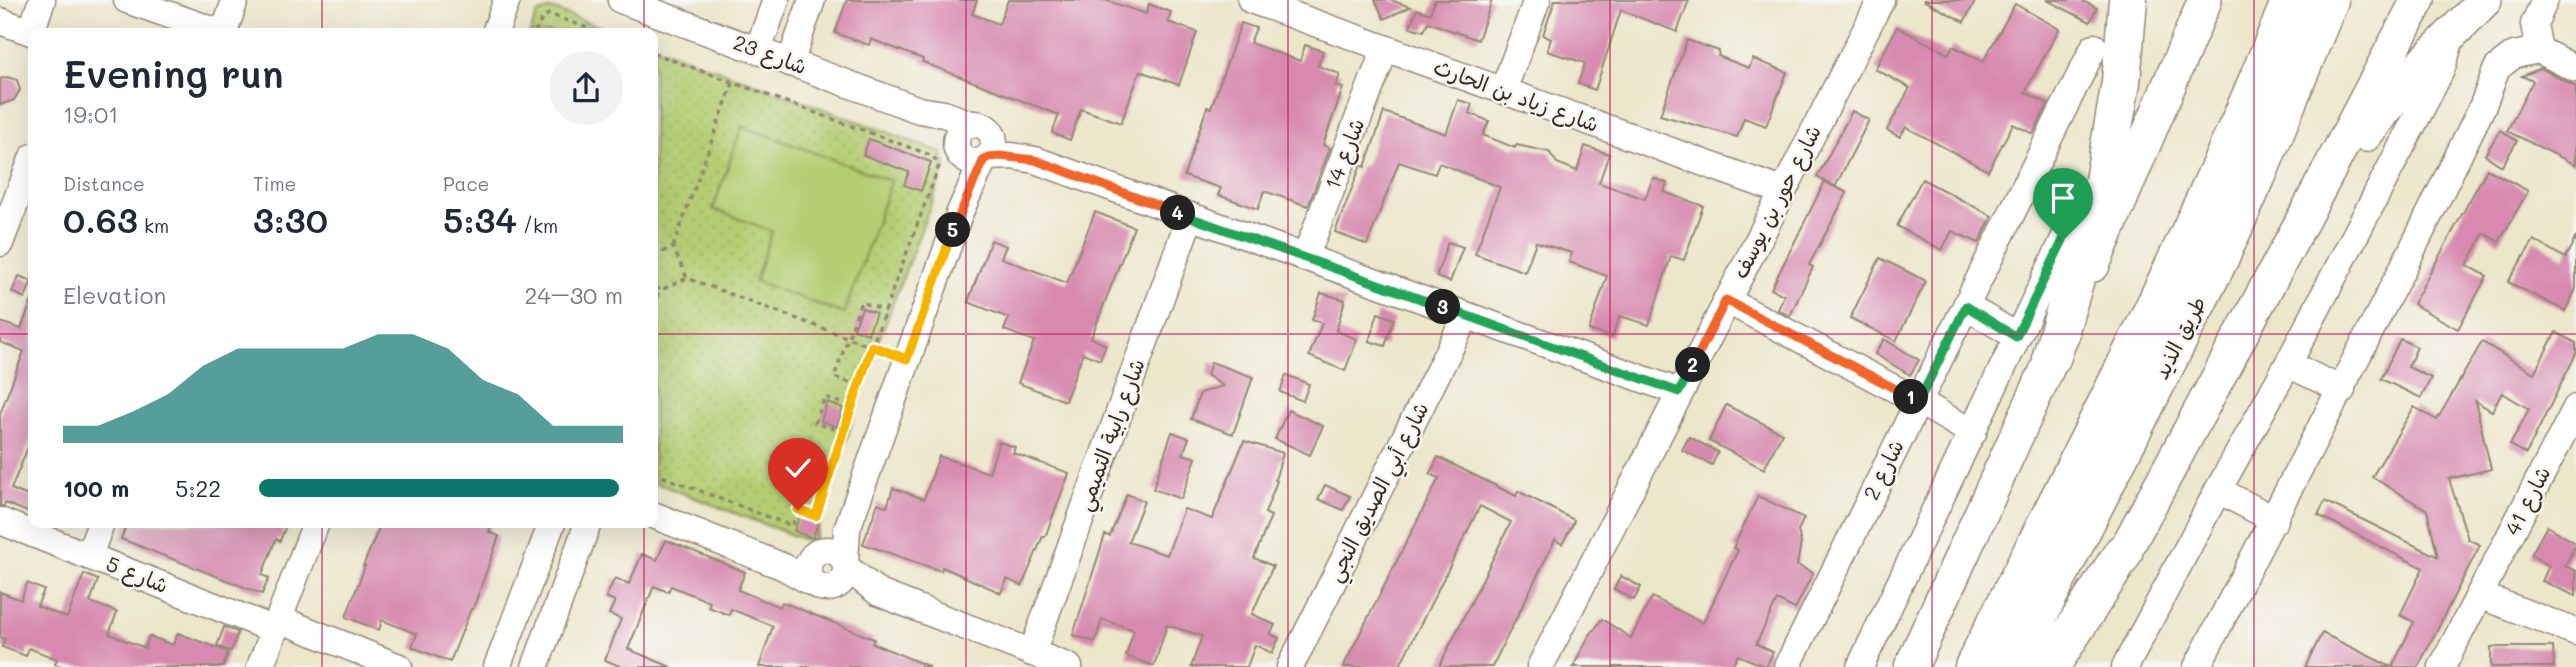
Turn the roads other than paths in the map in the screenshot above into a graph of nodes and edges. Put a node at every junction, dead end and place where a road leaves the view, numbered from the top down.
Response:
1 (42, 0) edge
2 (127, 0) edge
3 (235, 0) edge
4 (508, 0) edge
5 (621, 0) edge
6 (776, 0) edge
7 (812, 0) edge
8 (1251, 0) edge
9 (1537, 0) edge
10 (1881, 0) edge
11 (2128, 0) edge
12 (2205, 0) edge
13 (2291, 0) edge
14 (2329, 0) edge
15 (2418, 0) edge
16 (2485, 0) edge
17 (2544, 0) edge
18 (1285, 6) edge
19 (0, 21) edge
20 (34, 28) edge
21 (208, 28) edge
22 (225, 28) edge
23 (497, 28) edge
24 (28, 31) edge
25 (2453, 33) junction
26 (2094, 47) dead end
27 (1385, 49) junction
28 (758, 50) junction
29 (2539, 50) junction
30 (790, 62) junction
31 (2576, 69) edge
32 (2121, 82) junction
33 (1503, 91) junction
34 (976, 147) junction
35 (28, 170) edge
36 (1782, 191) junction
37 (2308, 210) junction
38 (1190, 217) junction
39 (0, 243) edge
40 (1306, 258) junction
41 (1726, 300) junction
42 (1966, 306) junction
43 (1466, 316) junction
44 (2016, 337) junction
45 (2052, 356) junction
46 (2288, 364) junction
47 (2342, 390) junction
48 (1679, 392) junction
49 (1919, 401) junction
50 (2576, 408) edge
51 (1973, 433) junction
52 (2069, 480) junction
53 (2218, 490) junction
54 (658, 517) edge
55 (2275, 520) junction
56 (0, 521) edge
57 (99, 528) edge
58 (314, 528) edge
59 (550, 528) edge
60 (586, 528) edge
61 (2123, 554) junction
62 (89, 556) junction
63 (830, 568) junction
64 (2479, 594) junction
65 (277, 624) junction
66 (2576, 632) edge
67 (1032, 653) junction
68 (538, 663) edge
69 (260, 667) edge
70 (399, 667) edge
71 (497, 667) edge
72 (1069, 667) edge
73 (1290, 667) edge
74 (1540, 667) edge
75 (1787, 667) edge
76 (1860, 667) edge
77 (1911, 667) edge
78 (1948, 667) edge
79 (1974, 667) edge
80 (2012, 667) edge
81 (2050, 667) edge
82 (2068, 667) edge
83 (2125, 667) edge
84 (2197, 667) edge
85 (2442, 667) edge

1 - 20 street
2 - 21 street
3 - 22 street
4 - 23 street
5 - 28 street, شارع 23
6 - 28 street
7 - 30 street
8 - 18 street, شارع زياد بن الحارث
9 - 33 street
10 - 36 street, شارع حور بن يوسف
11 - 32 highway
12 - 45 main road
13 - 52 highway, طريق الذيد
14 - 80 highway, طريق الذيد
15 - 37 main road
16 - 25 main road
17 - 29 street
18 - 27 street, شارع زياد بن الحارث
19 - 24 street
25 - 37 main road
25 - 46 street
26 - 42 street, شارع 2
27 - 33 street, شارع زياد بن الحارث
27 - 40 street, شارع 14
28 - 30 street, شارع 23
29 - 31 street
29 - 47 street
30 - 34 street, شارع 23
32 - 44 street
32 - 45 highway
33 - 36 street, شارع زياد بن الحارث
34 - 38 street, شارع 23
34 - 63 street
35 - 39 street
36 - 41 street, شارع حور بن يوسف
37 - 61 main road
38 - 40 street, شارع 23
38 - 67 street, شارع رابية التميمي
40 - 43 street, شارع 23
41 - 48 street, شارع حور بن يوسف
41 - 49 street
42 - 44 street
42 - 49 street, شارع 2
43 - 48 street, شارع 23
43 - 73 street, شارع أبي الصديق النجي
44 - 51 street
45 - 77 main road
46 - 47 street
46 - 53 street
47 - 55 street
48 - 74 street, شارع حور بن يوسف
49 - 51 street
49 - 75 street, شارع 2
50 - 64 street, شارع 41
51 - 76 street
52 - 78 highway
52 - 79 highway, طريق الذيد
53 - 55 street
53 - 83 street
54 - 63 street
55 - 84 street
56 - 62 street, شارع 5
57 - 62 street
58 - 65 street
59 - 71 street
60 - 68 street
61 - 81 highway
61 - 82 main road
62 - 65 street, شارع 5
63 - 67 street
64 - 66 street
64 - 85 street, شارع 41
65 - 69 street
65 - 70 street, شارع 5
67 - 72 street

